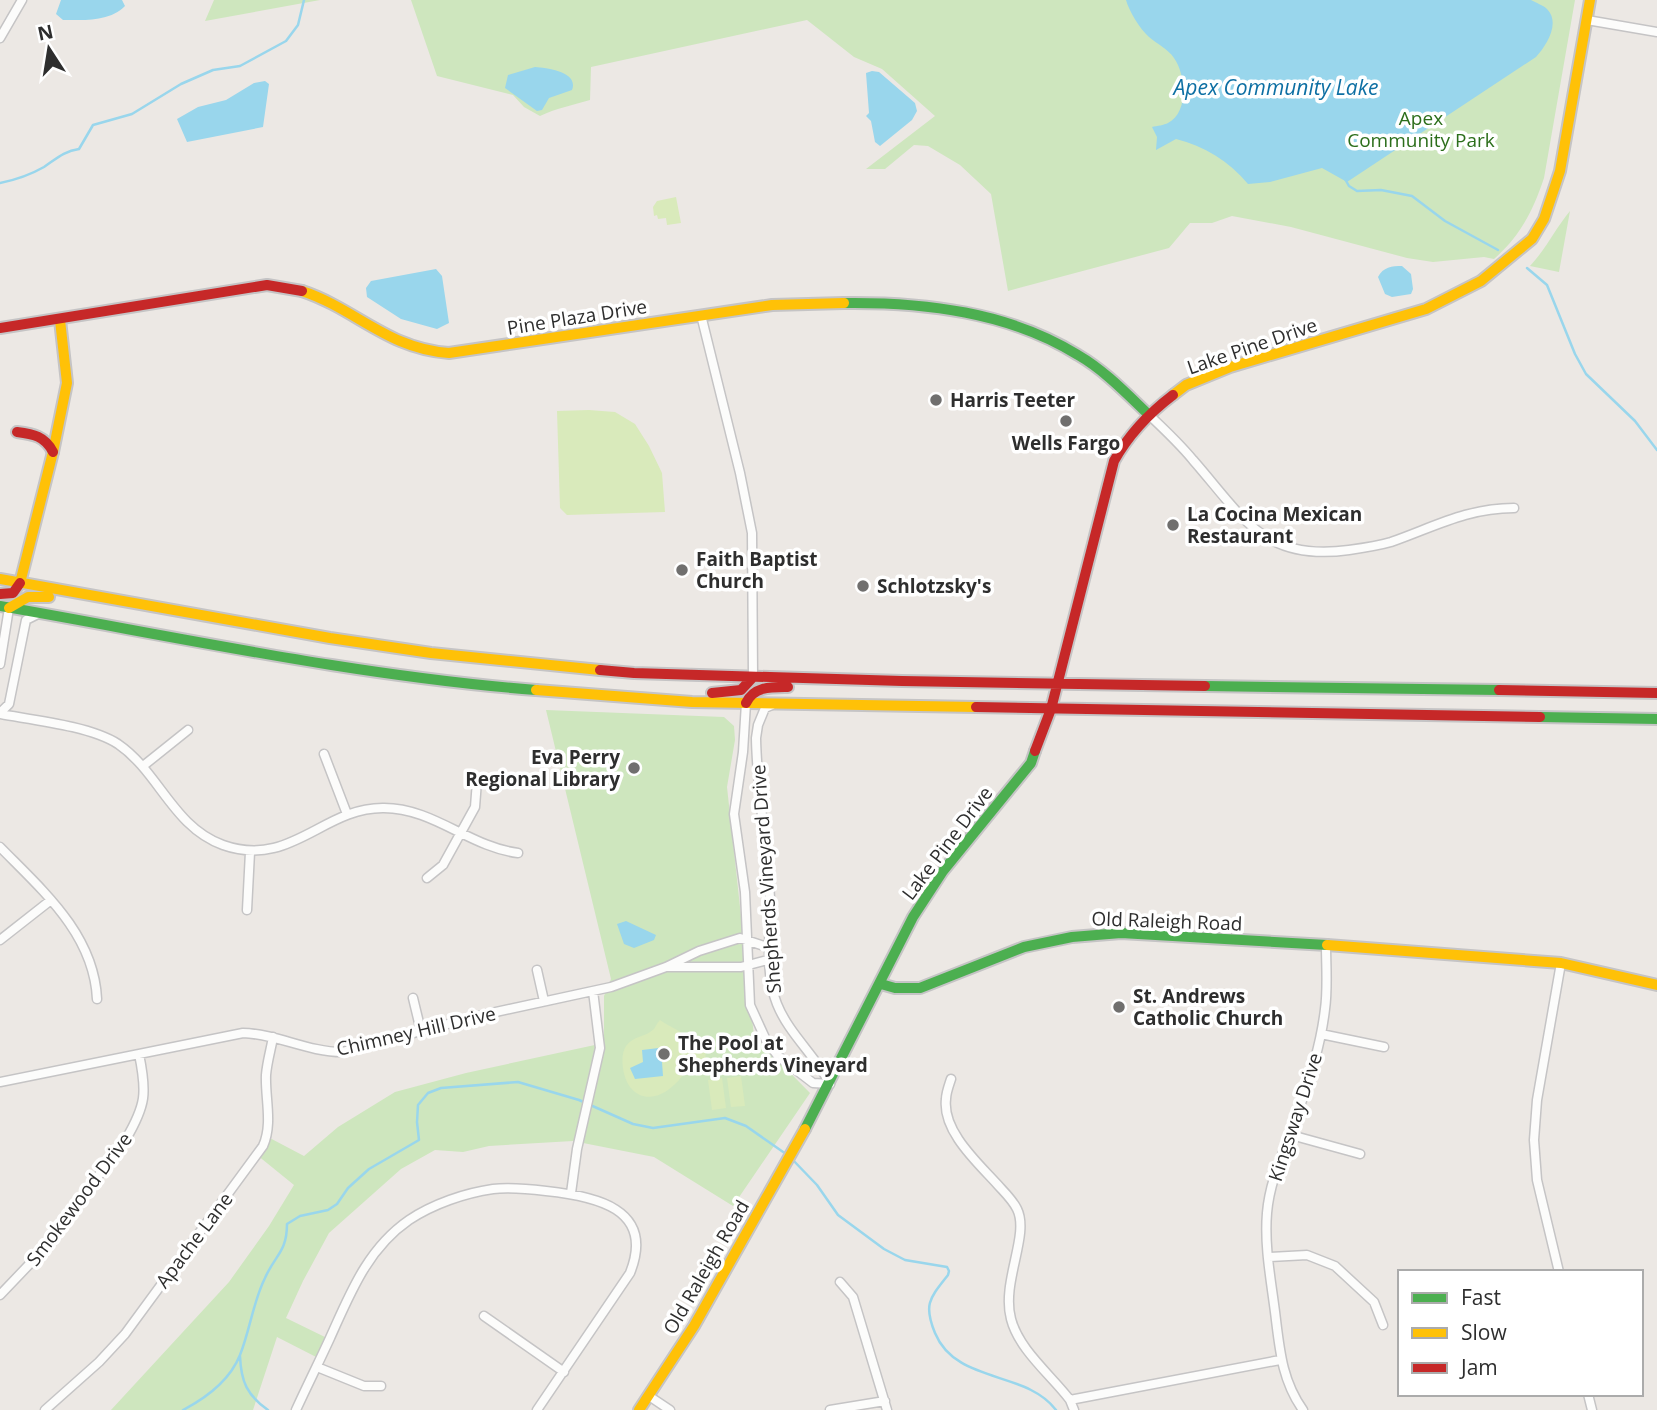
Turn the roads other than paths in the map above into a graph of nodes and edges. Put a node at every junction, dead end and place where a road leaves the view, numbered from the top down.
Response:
1 (22, 0) edge
2 (1590, 0) edge
3 (1587, 20) junction
4 (1657, 32) edge
5 (0, 38) edge
6 (701, 315) junction
7 (60, 320) junction
8 (0, 328) edge
9 (1148, 414) junction
10 (18, 432) dead end
11 (53, 452) junction
12 (1514, 508) dead end
13 (0, 579) edge
14 (20, 583) junction
15 (0, 594) edge
16 (5, 607) edge
17 (179, 611) junction
18 (38, 613) junction
19 (0, 664) edge
20 (753, 677) junction
21 (854, 679) junction
22 (1057, 683) junction
23 (1657, 693) edge
24 (617, 696) junction
25 (746, 703) junction
26 (775, 704) junction
27 (1051, 709) junction
28 (0, 713) edge
29 (1657, 719) edge
30 (188, 730) dead end
31 (324, 754) dead end
32 (143, 766) junction
33 (477, 781) dead end
34 (347, 814) junction
35 (461, 834) junction
36 (0, 847) edge
37 (250, 852) junction
38 (518, 853) dead end
39 (426, 878) dead end
40 (51, 900) junction
41 (247, 910) dead end
42 (747, 939) junction
43 (0, 940) edge
44 (1326, 945) junction
45 (770, 948) junction
46 (771, 959) junction
47 (1560, 963) junction
48 (666, 967) junction
49 (747, 967) junction
50 (537, 970) dead end
51 (881, 984) junction
52 (1657, 985) edge
53 (593, 991) junction
54 (413, 998) dead end
55 (97, 999) dead end
56 (544, 1001) junction
57 (421, 1031) junction
58 (1321, 1034) junction
59 (273, 1037) junction
60 (1384, 1046) dead end
61 (139, 1054) junction
62 (951, 1079) dead end
63 (0, 1082) edge
64 (830, 1084) junction
65 (1290, 1135) junction
66 (1360, 1154) dead end
67 (571, 1193) junction
68 (1269, 1257) junction
69 (1559, 1270) edge
70 (840, 1282) dead end
71 (0, 1294) edge
72 (484, 1316) dead end
73 (1383, 1325) dead end
74 (1280, 1360) junction
75 (317, 1367) junction
76 (564, 1372) junction
77 (381, 1386) dead end
78 (649, 1396) junction
79 (1070, 1400) junction
80 (884, 1401) junction
81 (45, 1410) edge
82 (296, 1410) edge
83 (537, 1410) edge
84 (639, 1410) edge
85 (670, 1410) edge
86 (830, 1410) edge
87 (887, 1410) edge
88 (1074, 1410) edge
89 (1303, 1410) edge

1 - 5 street
2 - 3 main road, Lake Pine Drive
3 - 4 street
3 - 9 main road, Lake Pine Drive
6 - 7 main road, Pine Plaza Drive
6 - 9 main road, Pine Plaza Drive
6 - 20 street
7 - 8 main road, Pine Plaza Drive
7 - 11 main road
9 - 12 street
9 - 22 main road, Lake Pine Drive
10 - 11 main road
11 - 14 main road
13 - 14 main road
14 - 15 main road
14 - 17 main road
16 - 17 main road
16 - 18 main road
16 - 19 street
17 - 20 main road
18 - 24 main road
18 - 28 street
20 - 21 main road
20 - 24 main road
21 - 22 main road
21 - 25 main road
22 - 23 main road
22 - 27 main road, Lake Pine Drive
24 - 25 main road
25 - 26 main road
25 - 42 street, Shepherds Vineyard Drive
26 - 27 main road
26 - 45 street, Shepherds Vineyard Drive
27 - 29 main road
27 - 51 main road, Lake Pine Drive
28 - 32 street
30 - 32 street
31 - 34 street
32 - 37 street
33 - 35 street
34 - 35 street
34 - 37 street
35 - 38 street
35 - 39 street
36 - 40 street
37 - 41 street
40 - 43 street
40 - 55 street
42 - 45 street
42 - 48 street, Chimney Hill Drive
42 - 49 street, Shepherds Vineyard Drive
44 - 47 main road, Old Raleigh Road
44 - 51 main road, Old Raleigh Road
44 - 58 street, Kingsway Drive
45 - 46 street, Shepherds Vineyard Drive
46 - 49 street, Chimney Hill Drive
46 - 64 street, Shepherds Vineyard Drive
47 - 52 main road, Old Raleigh Road
47 - 69 street
48 - 49 street, Chimney Hill Drive
48 - 53 street, Chimney Hill Drive
49 - 64 street, Shepherds Vineyard Drive
50 - 56 street
51 - 64 main road, Old Raleigh Road
53 - 56 street, Chimney Hill Drive
53 - 67 street
54 - 57 street
56 - 57 street, Chimney Hill Drive
57 - 59 street, Chimney Hill Drive
58 - 60 street
58 - 65 street, Kingsway Drive
59 - 61 street, Chimney Hill Drive
59 - 81 street, Apache Lane
61 - 63 street, Chimney Hill Drive
61 - 71 street, Smokewood Drive
62 - 79 street
64 - 78 main road, Old Raleigh Road
65 - 66 street
65 - 68 street, Kingsway Drive
67 - 75 street
67 - 76 street
68 - 73 street
68 - 74 street, Kingsway Drive
70 - 80 street
72 - 76 street
74 - 79 street
74 - 89 street, Kingsway Drive
75 - 77 street
75 - 82 street
76 - 83 street
78 - 84 main road, Old Raleigh Road
78 - 85 street
79 - 88 street
80 - 86 street
80 - 87 street

